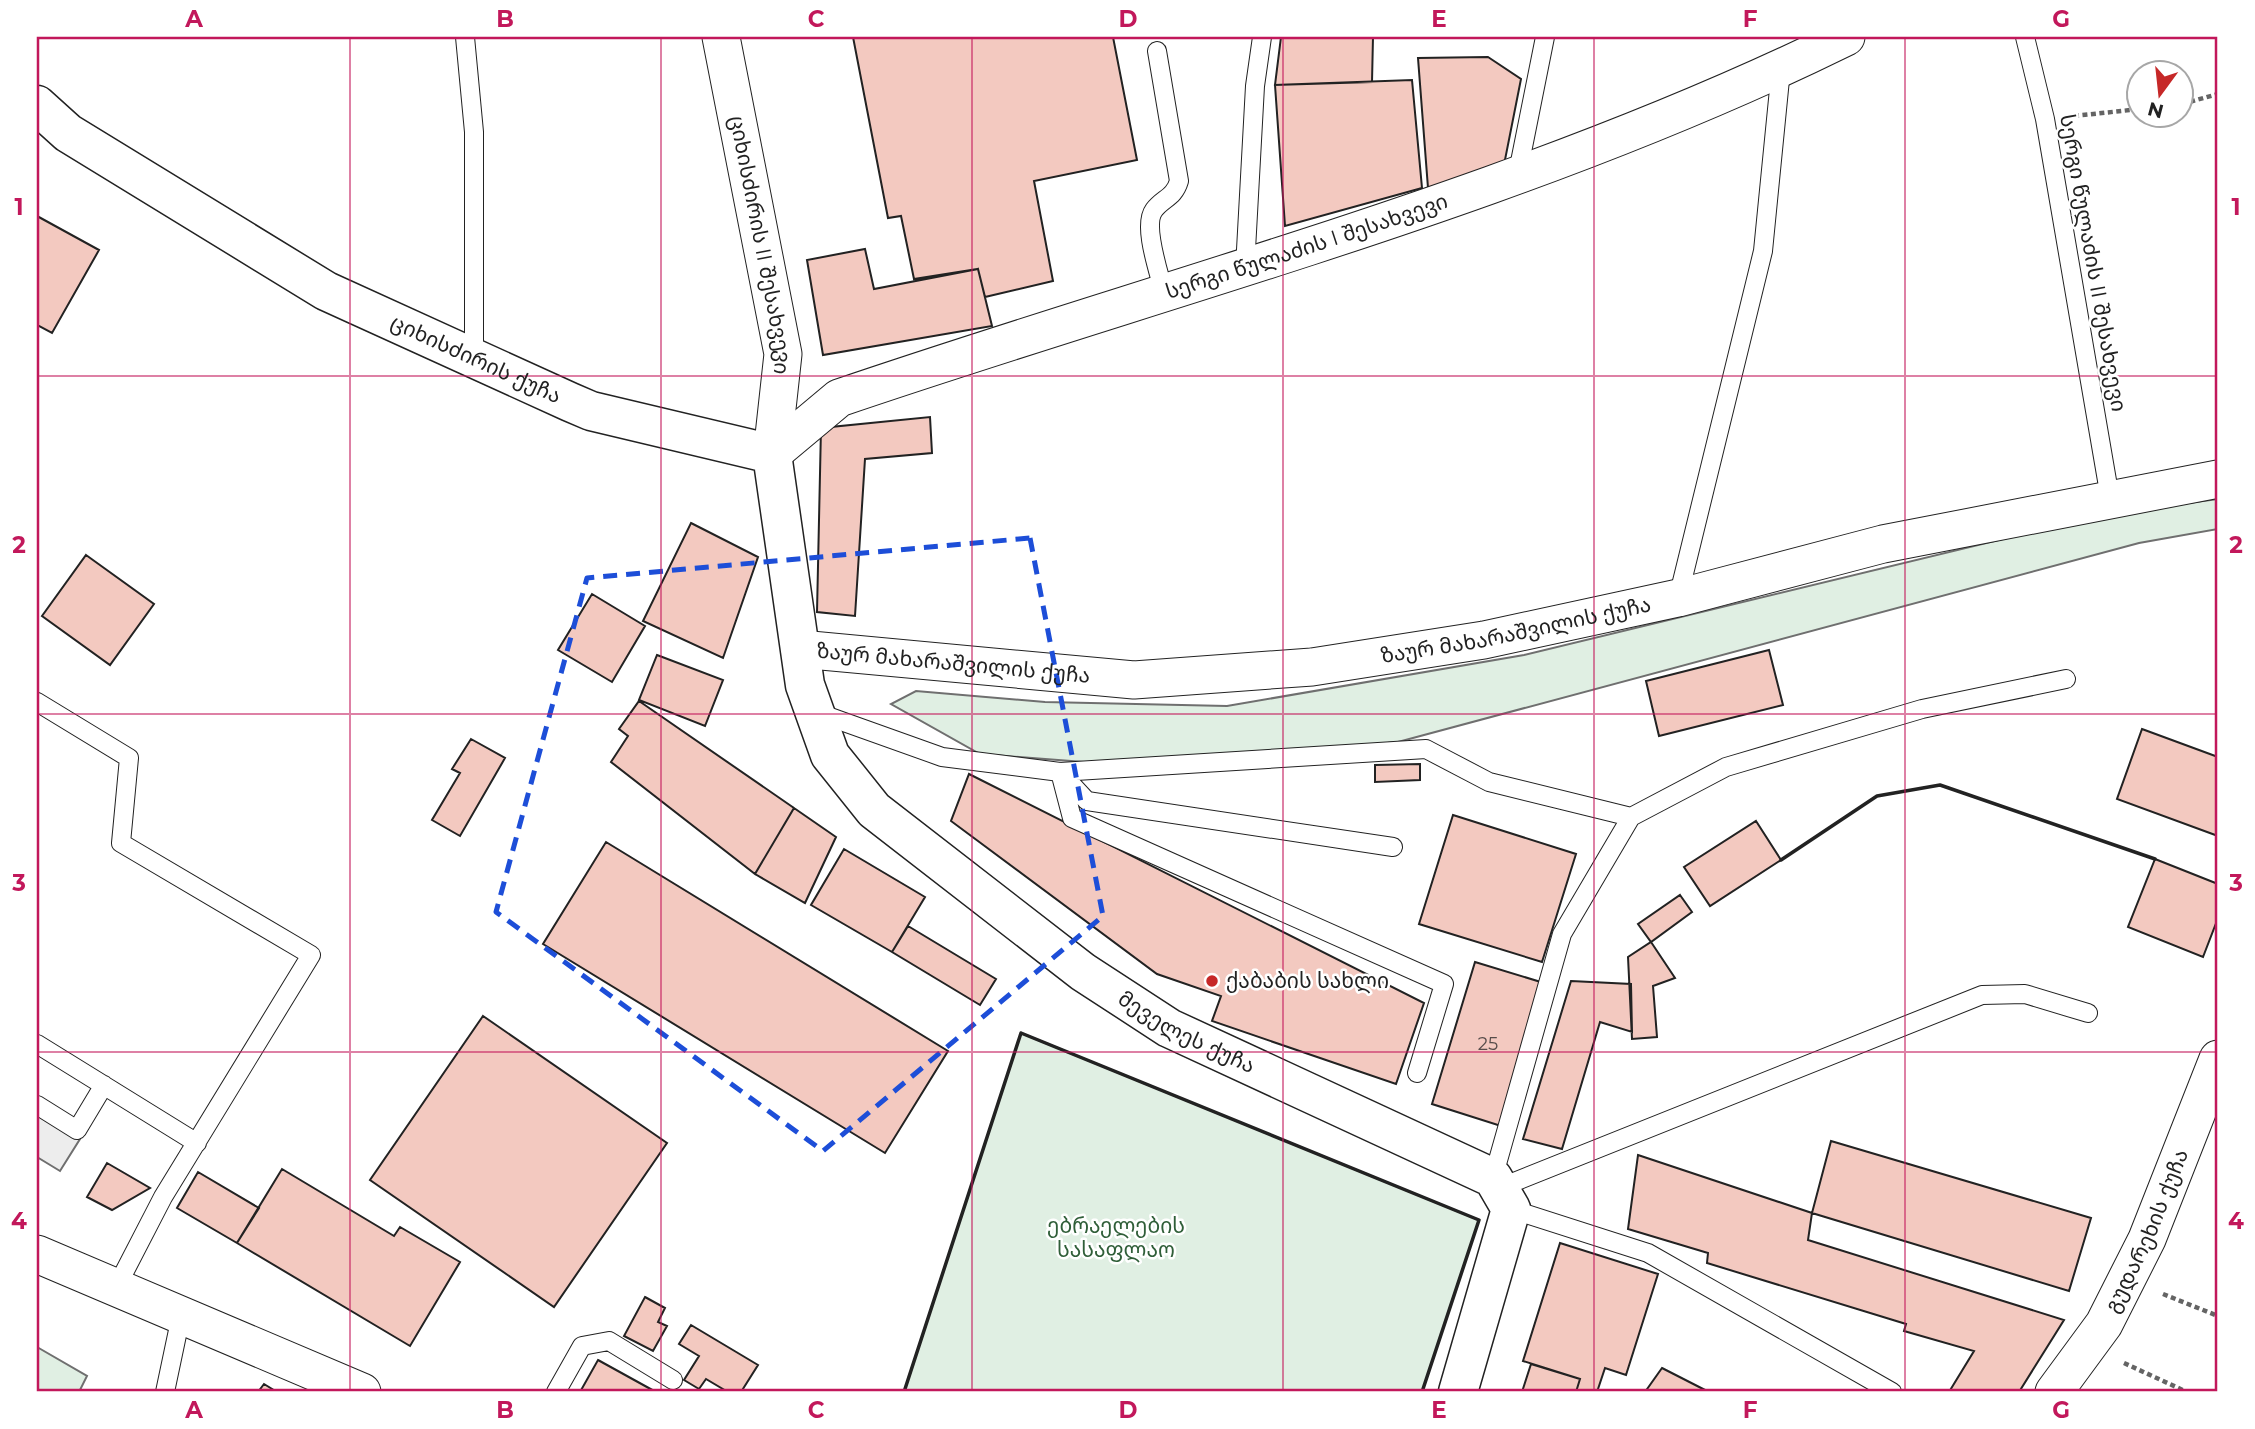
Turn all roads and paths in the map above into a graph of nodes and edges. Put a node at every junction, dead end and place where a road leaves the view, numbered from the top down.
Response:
1 (465, 37) edge
2 (722, 37) edge
3 (1262, 37) edge
4 (1545, 37) edge
5 (1846, 37) edge
6 (2025, 37) edge
7 (1157, 51) dead end
8 (1781, 69) junction
9 (2218, 94) edge
10 (2196, 100) edge
11 (37, 104) edge
12 (2126, 110) edge
13 (2045, 119) junction
14 (1517, 177) junction
15 (1245, 268) junction
16 (1164, 293) junction
17 (474, 358) junction
18 (772, 454) junction
19 (2218, 479) edge
20 (2110, 498) junction
21 (1678, 598) junction
22 (800, 649) junction
23 (2066, 679) dead end
24 (37, 702) edge
25 (815, 712) junction
26 (1060, 772) junction
27 (1631, 817) junction
28 (1393, 847) dead end
29 (2088, 1013) dead end
30 (37, 1044) edge
31 (2218, 1059) edge
32 (1418, 1073) dead end
33 (104, 1085) junction
34 (37, 1105) edge
35 (197, 1143) junction
36 (1501, 1192) junction
37 (37, 1254) edge
38 (2126, 1280) junction
39 (116, 1288) junction
40 (181, 1316) junction
41 (2218, 1316) edge
42 (2091, 1343) junction
43 (673, 1380) dead end
44 (165, 1392) edge
45 (362, 1392) edge
46 (556, 1392) edge
47 (1458, 1392) edge
48 (1892, 1392) edge
49 (2054, 1392) edge
50 (2188, 1392) edge

1 - 17 lane
2 - 18 street, ციხისძირის II შესახვევი
3 - 15 lane
4 - 14 lane
5 - 8 street, სერგი წულაძის I შესახვევი
6 - 13 lane, სერგი წულაძის II შესახვევი
7 - 16 lane
8 - 14 street, სერგი წულაძის I შესახვევი
8 - 21 lane
9 - 10 path
11 - 17 street, ციხისძირის ქუჩა
12 - 13 path
13 - 20 lane, სერგი წულაძის II შესახვევი
14 - 15 street, სერგი წულაძის I შესახვევი
15 - 16 street, სერგი წულაძის I შესახვევი
16 - 18 street, სერგი წულაძის I შესახვევი
17 - 18 street, ციხისძირის ქუჩა
18 - 22 street
19 - 20 street, ზაურ მახარაშვილის ქუჩა
20 - 21 street, ზაურ მახარაშვილის ქუჩა
21 - 22 street, ზაურ მახარაშვილის ქუჩა
22 - 25 street, მეველეს ქუჩა
23 - 27 lane
24 - 35 lane
25 - 26 lane
25 - 36 street, მეველეს ქუჩა
26 - 27 lane
26 - 28 lane
26 - 32 lane
27 - 36 lane
29 - 36 lane
30 - 33 lane
31 - 38 street, გუდარეხის ქუჩა
33 - 34 lane
33 - 35 lane
35 - 39 lane
36 - 47 street
36 - 48 lane
37 - 39 street
38 - 41 path
38 - 42 street, გუდარეხის ქუჩა
39 - 40 street
40 - 44 lane
40 - 45 street
42 - 49 street, გუდარეხის ქუჩა
42 - 50 path
43 - 46 lane

